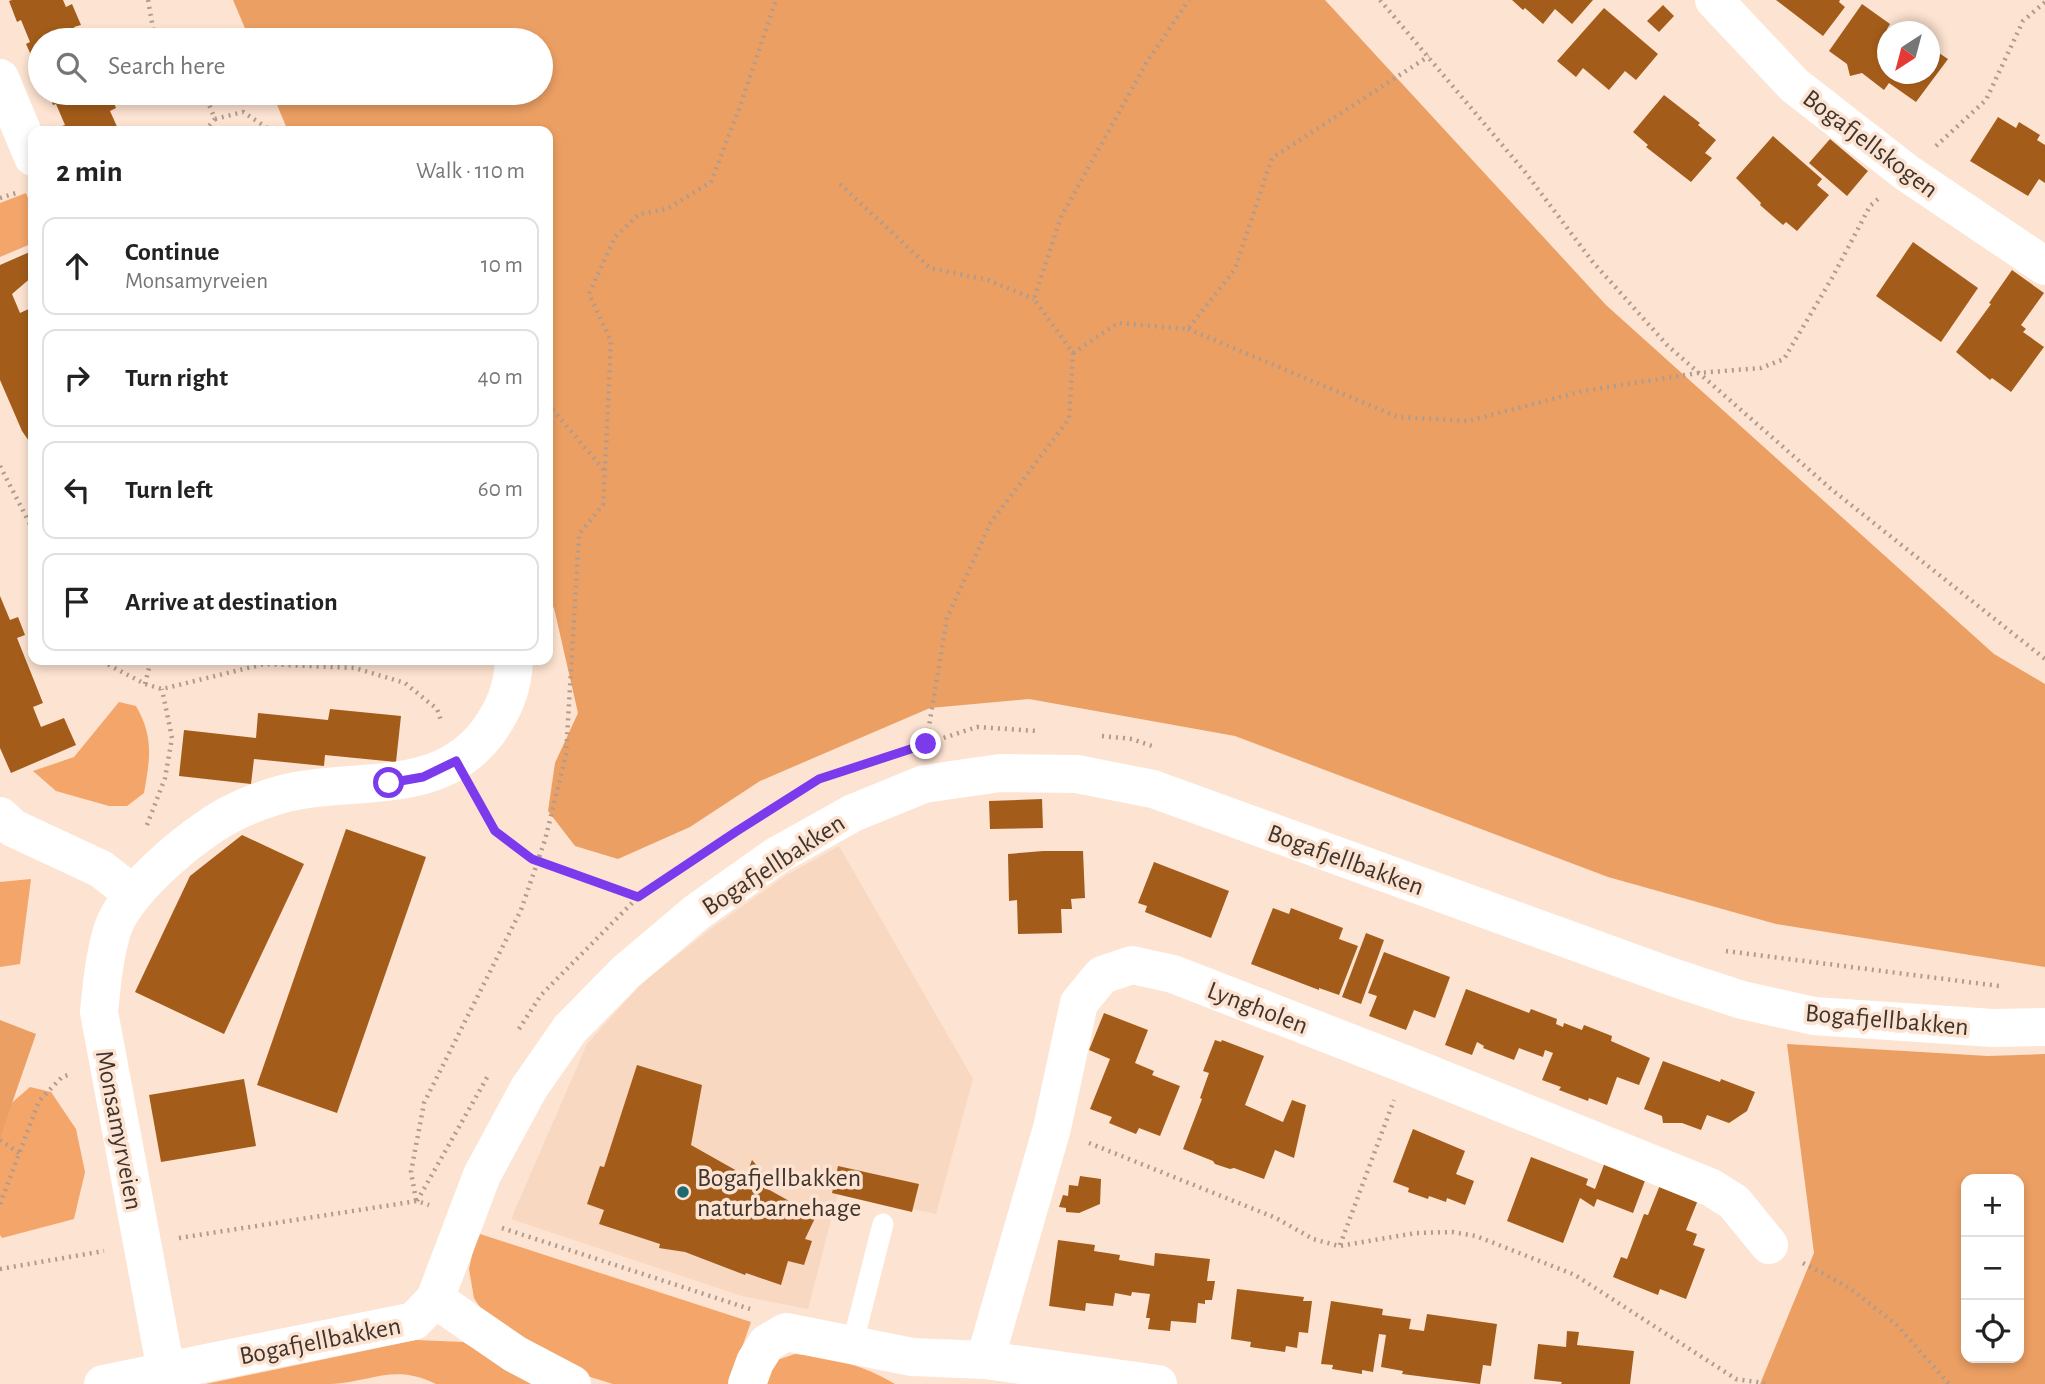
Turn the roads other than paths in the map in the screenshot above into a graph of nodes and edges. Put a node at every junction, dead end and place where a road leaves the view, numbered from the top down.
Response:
1 (1714, 0) edge
2 (0, 78) edge
3 (28, 145) edge
4 (2045, 266) edge
5 (514, 665) edge
6 (0, 816) edge
7 (133, 894) junction
8 (2045, 1027) edge
9 (883, 1224) dead end
10 (1769, 1245) road end
11 (435, 1300) junction
12 (852, 1346) junction
13 (985, 1360) junction
14 (166, 1371) junction
15 (103, 1384) edge
16 (572, 1384) edge
17 (747, 1384) edge
18 (1158, 1384) edge

1 - 4 street, Bogafjellskogen
2 - 3 street
5 - 7 street, Monsamyrveien
6 - 7 street
7 - 14 street, Monsamyrveien
8 - 11 street, Bogafjellbakken
9 - 12 lane
10 - 13 street, Lyngholen
11 - 14 street, Bogafjellbakken
11 - 16 street
12 - 13 street
12 - 17 street
13 - 18 street
14 - 15 street, Bogafjellbakken

